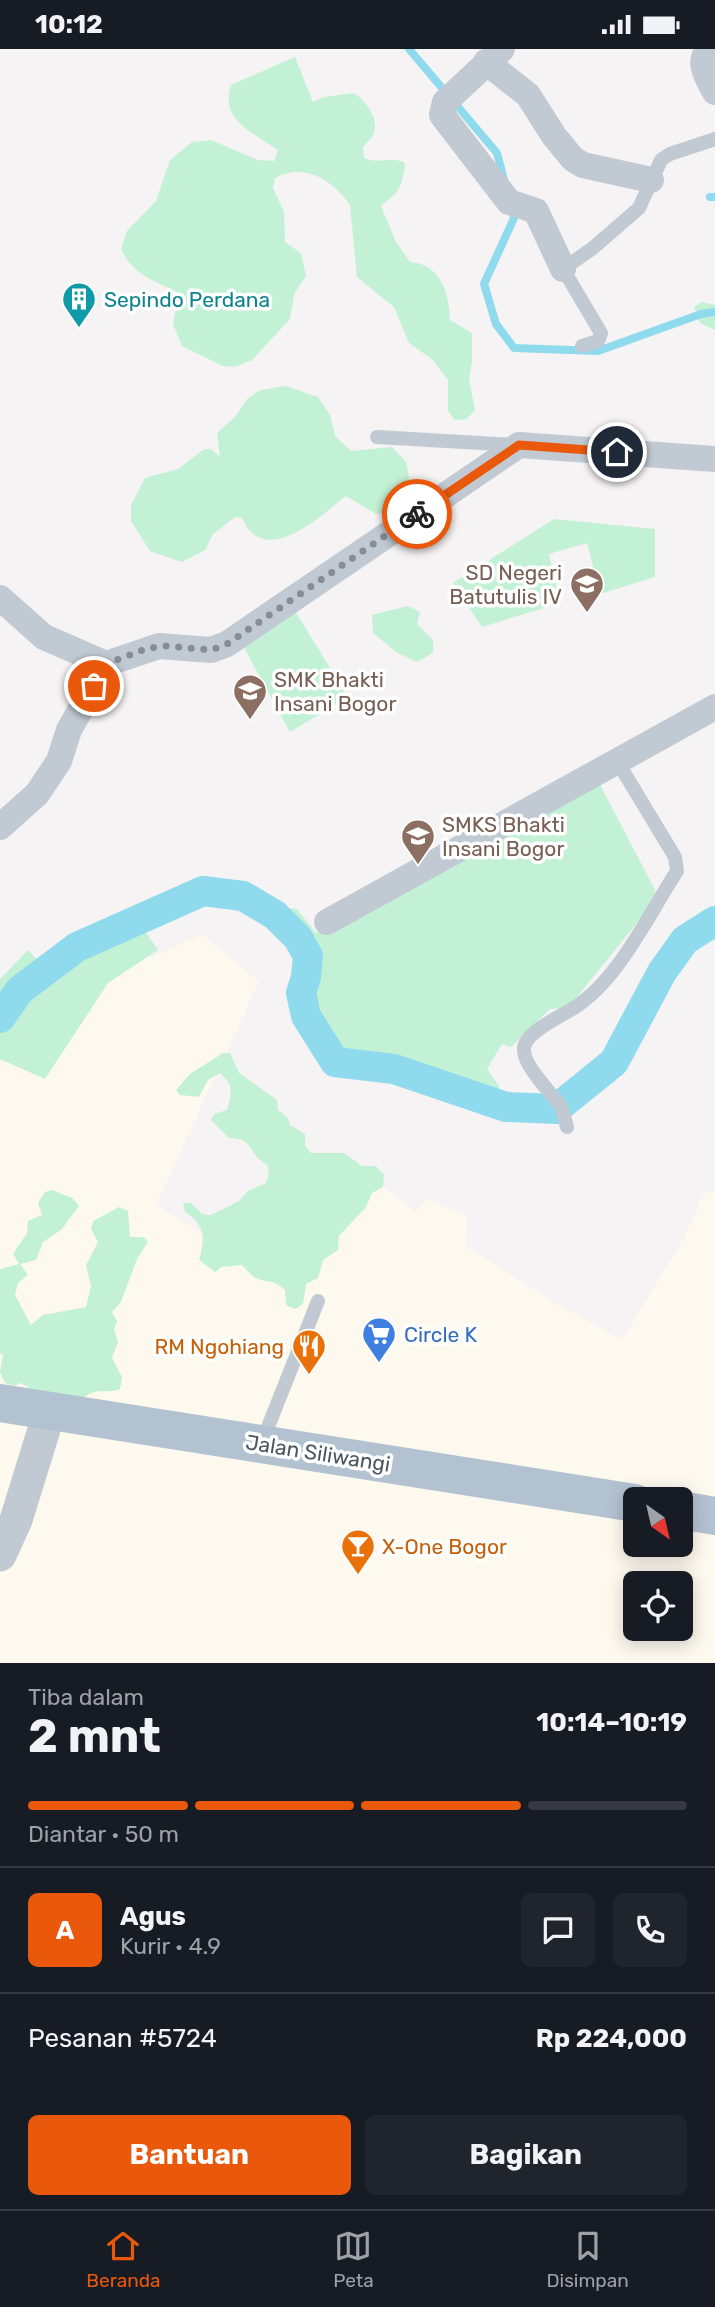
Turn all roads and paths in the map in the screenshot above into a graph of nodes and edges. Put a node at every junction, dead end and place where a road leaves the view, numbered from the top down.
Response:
1 (711, 49) edge
2 (494, 56) edge
3 (715, 92) edge
4 (715, 139) edge
5 (651, 180) junction
6 (563, 269) junction
7 (582, 346) dead end
8 (377, 437) dead end
9 (519, 445) junction
10 (715, 459) edge
11 (0, 598) edge
12 (106, 664) junction
13 (715, 707) edge
14 (617, 761) junction
15 (0, 827) edge
16 (327, 922) dead end
17 (567, 1127) dead end
18 (318, 1301) dead end
19 (0, 1402) edge
20 (50, 1410) junction
21 (261, 1444) junction
22 (623, 1501) edge
23 (693, 1512) edge
24 (715, 1516) edge
25 (0, 1555) edge

1 - 3 street
2 - 5 street
2 - 6 street
4 - 5 lane
5 - 6 lane
6 - 7 lane
8 - 9 lane
9 - 10 street
9 - 12 street
11 - 12 street
12 - 15 street
13 - 14 street
14 - 16 street
14 - 17 lane
18 - 21 lane
19 - 20 main road, Jalan Siliwangi
20 - 21 main road, Jalan Siliwangi
20 - 25 street
21 - 22 main road, Jalan Siliwangi
23 - 24 main road

